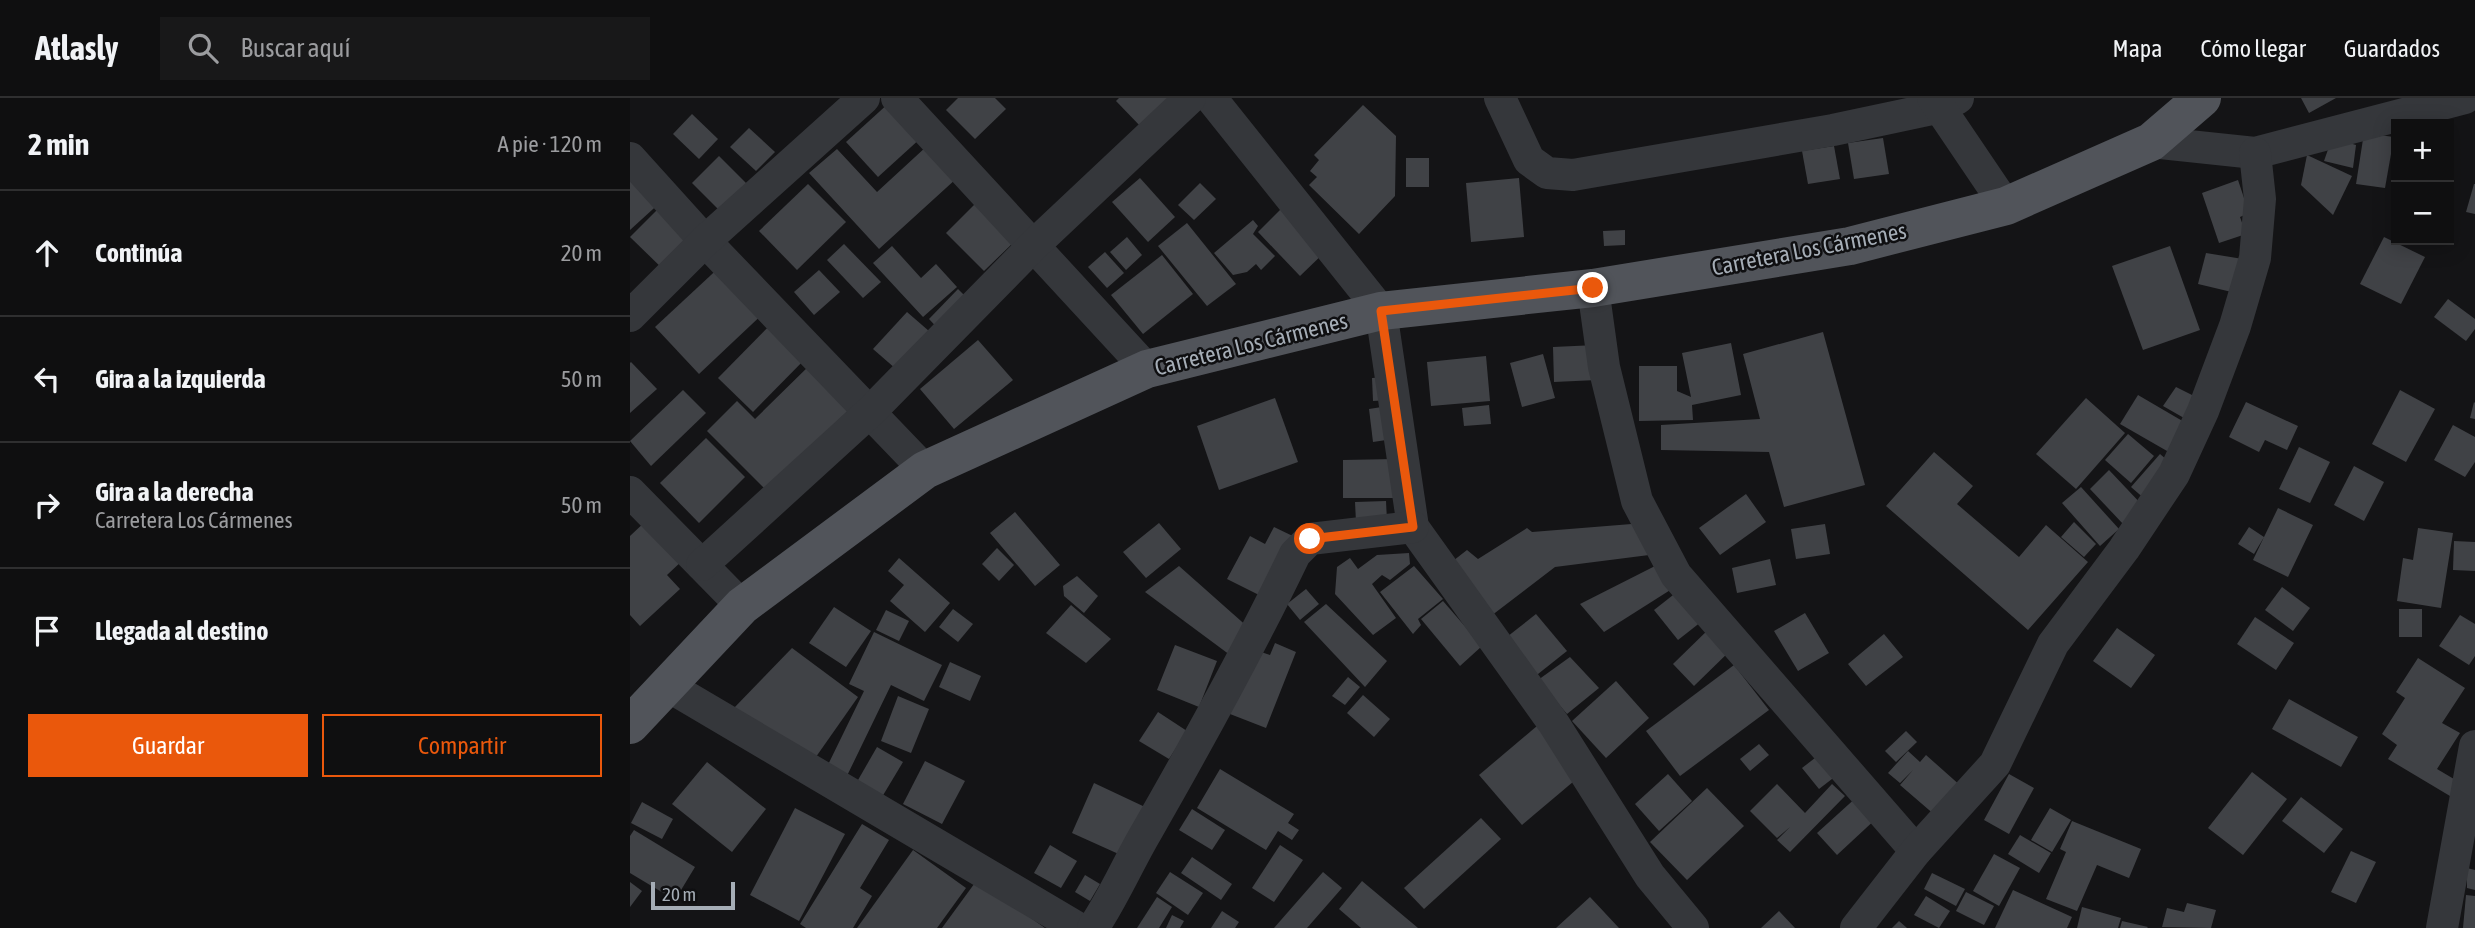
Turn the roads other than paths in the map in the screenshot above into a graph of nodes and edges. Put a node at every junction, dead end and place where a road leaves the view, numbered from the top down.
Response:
1 (864, 98) edge
2 (897, 98) edge
3 (1190, 98) edge
4 (1211, 98) edge
5 (1500, 98) edge
6 (2202, 98) edge
7 (2465, 98) edge
8 (1944, 101) edge
9 (2151, 142) junction
10 (2255, 153) junction
11 (630, 158) edge
12 (2006, 206) junction
13 (705, 241) junction
14 (1034, 244) junction
15 (1593, 288) junction
16 (1381, 311) junction
17 (630, 316) edge
18 (1147, 369) junction
19 (872, 411) junction
20 (925, 470) junction
21 (630, 492) edge
22 (1413, 527) junction
23 (702, 565) junction
24 (742, 606) junction
25 (668, 686) junction
26 (630, 725) edge
27 (2475, 746) edge
28 (1916, 850) junction
29 (1078, 928) edge
30 (1093, 928) edge
31 (1693, 928) edge
32 (1856, 928) edge
33 (2442, 928) edge

1 - 13 street
2 - 14 street
3 - 14 street
4 - 16 street
5 - 8 street
6 - 9 main road, Carretera Los Cármenes
7 - 10 street
8 - 12 street
9 - 10 street
9 - 12 main road, Carretera Los Cármenes
10 - 28 street
11 - 13 street
12 - 15 main road, Carretera Los Cármenes
13 - 17 street
13 - 19 street
14 - 18 street
14 - 19 street
15 - 16 main road, Carretera Los Cármenes
15 - 28 street
16 - 18 main road, Carretera Los Cármenes
16 - 22 street
18 - 20 main road, Carretera Los Cármenes
19 - 20 street
19 - 23 street
20 - 24 main road, Carretera Los Cármenes
21 - 23 street
22 - 30 street
22 - 31 street
23 - 24 street
24 - 25 main road, Carretera Los Cármenes
25 - 26 main road, Carretera Los Cármenes
25 - 29 street
27 - 33 street
28 - 32 street

